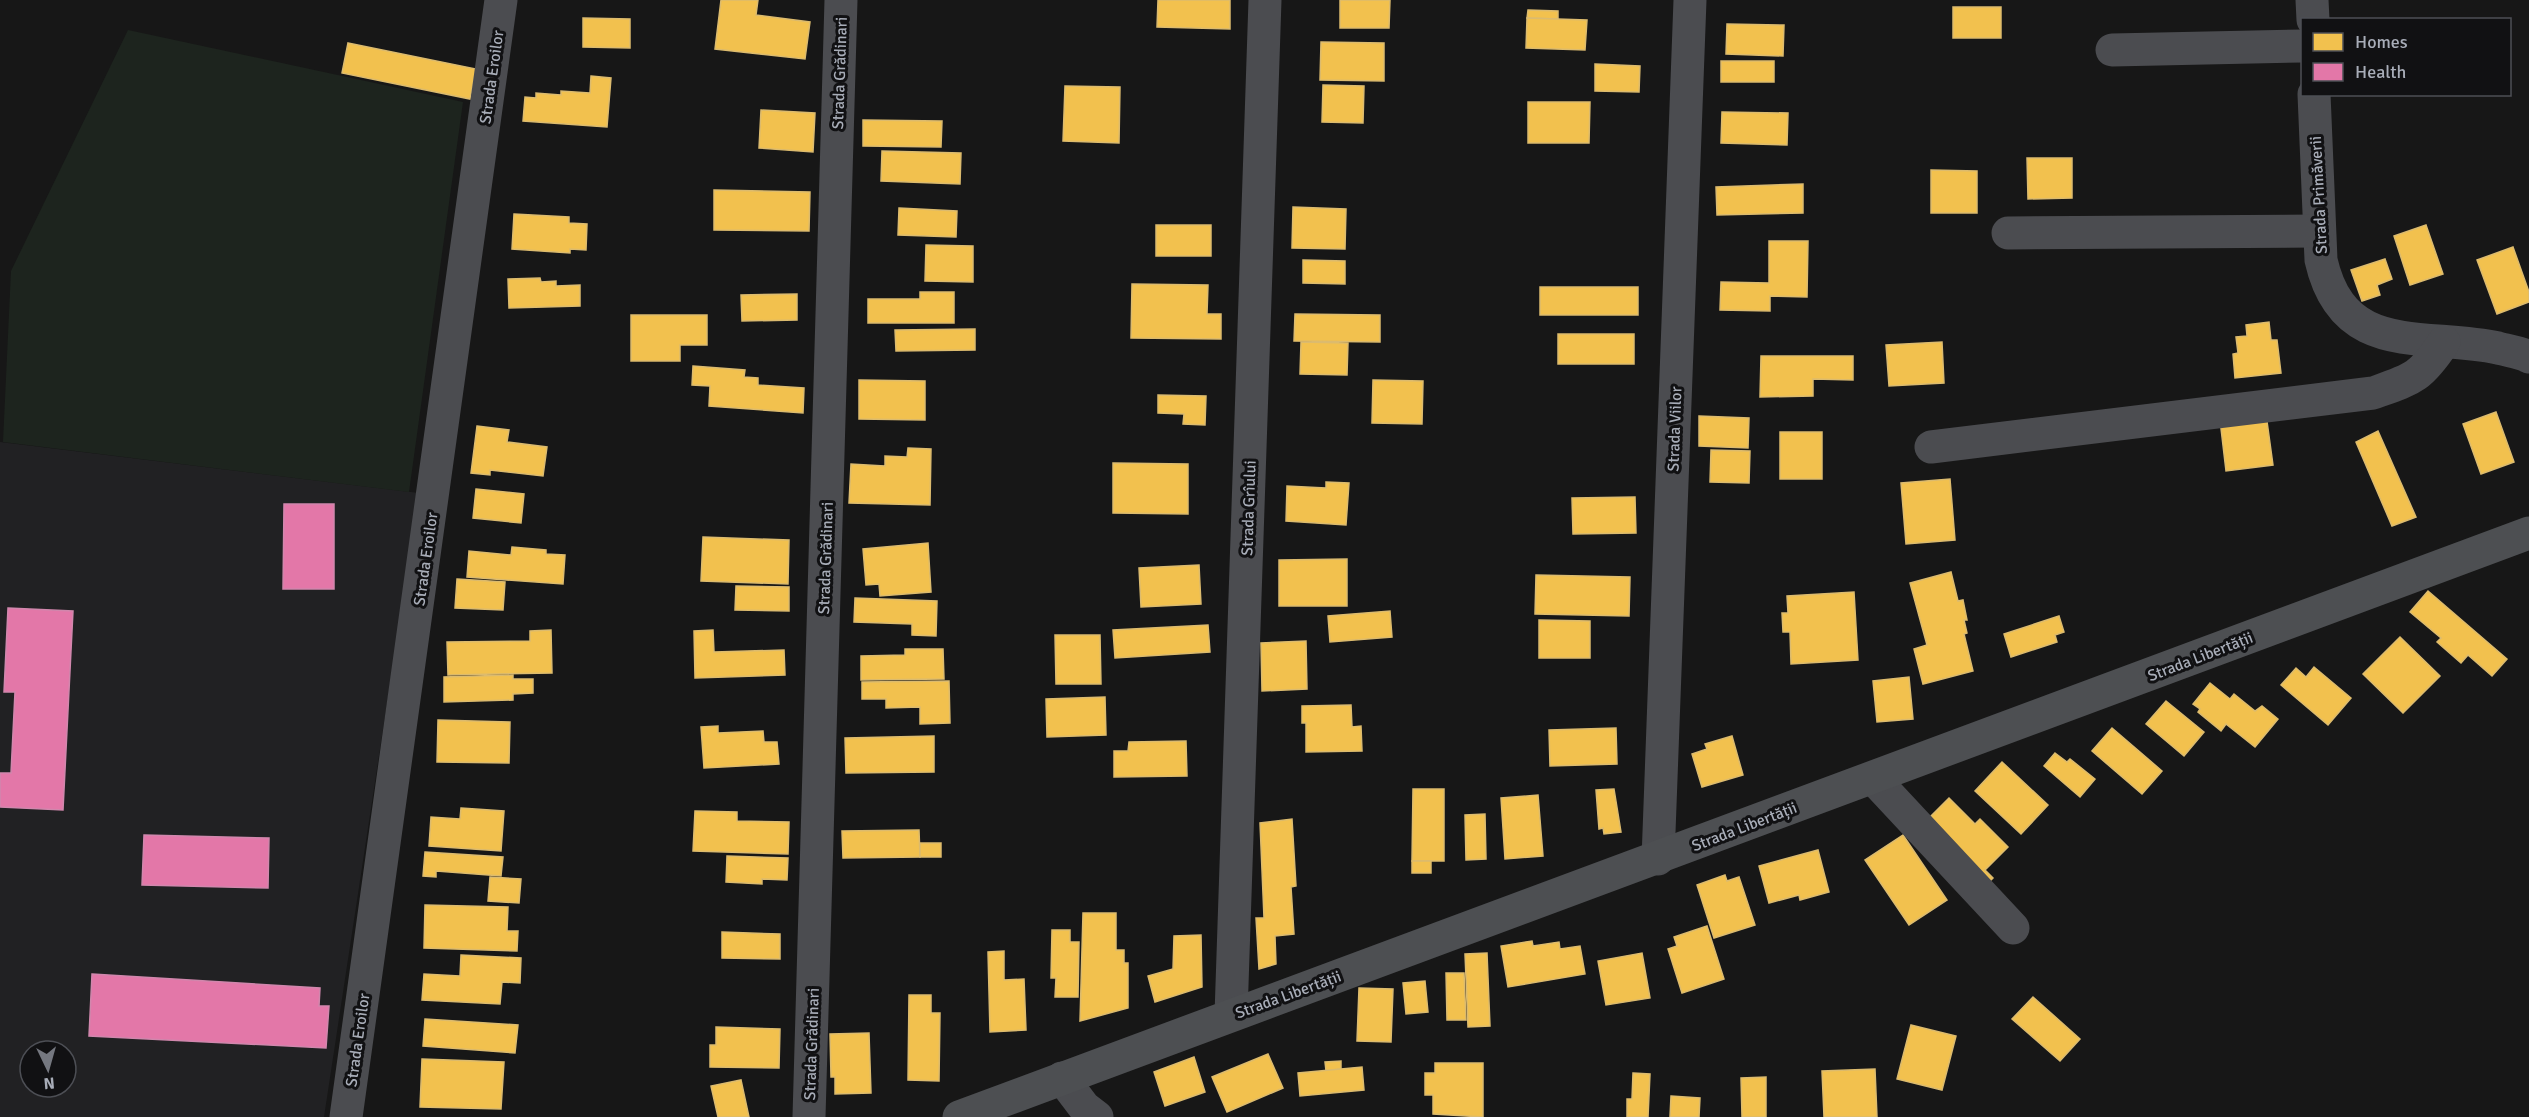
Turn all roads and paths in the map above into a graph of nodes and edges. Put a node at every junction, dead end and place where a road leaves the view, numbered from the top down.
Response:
1 (501, 0) edge
2 (841, 0) edge
3 (1265, 0) edge
4 (1690, 0) edge
5 (2312, 0) edge
6 (2313, 18) edge
7 (2301, 46) edge
8 (2112, 50) dead end
9 (2314, 96) edge
10 (2318, 231) junction
11 (2008, 233) dead end
12 (2444, 342) junction
13 (2529, 357) edge
14 (1931, 447) dead end
15 (2529, 533) edge
16 (1873, 778) junction
17 (1658, 859) junction
18 (2013, 928) dead end
19 (1232, 1015) junction
20 (1062, 1078) junction
21 (346, 1117) edge
22 (809, 1117) edge
23 (959, 1117) edge
24 (1097, 1117) edge

1 - 21 street, Strada Eroilor
2 - 22 street, Strada Grădinari
3 - 19 street, Strada Grîului
4 - 17 street, Strada Viilor
5 - 6 street
7 - 8 street
9 - 10 street, Strada Primăverii
10 - 11 street
10 - 12 street, Strada Primăverii
12 - 13 street, Strada Primăverii
12 - 14 street
15 - 16 main road, Strada Libertății
16 - 17 main road, Strada Libertății
16 - 18 street
17 - 19 main road, Strada Libertății
19 - 20 main road, Strada Libertății
20 - 23 main road, Strada Libertății
20 - 24 street

